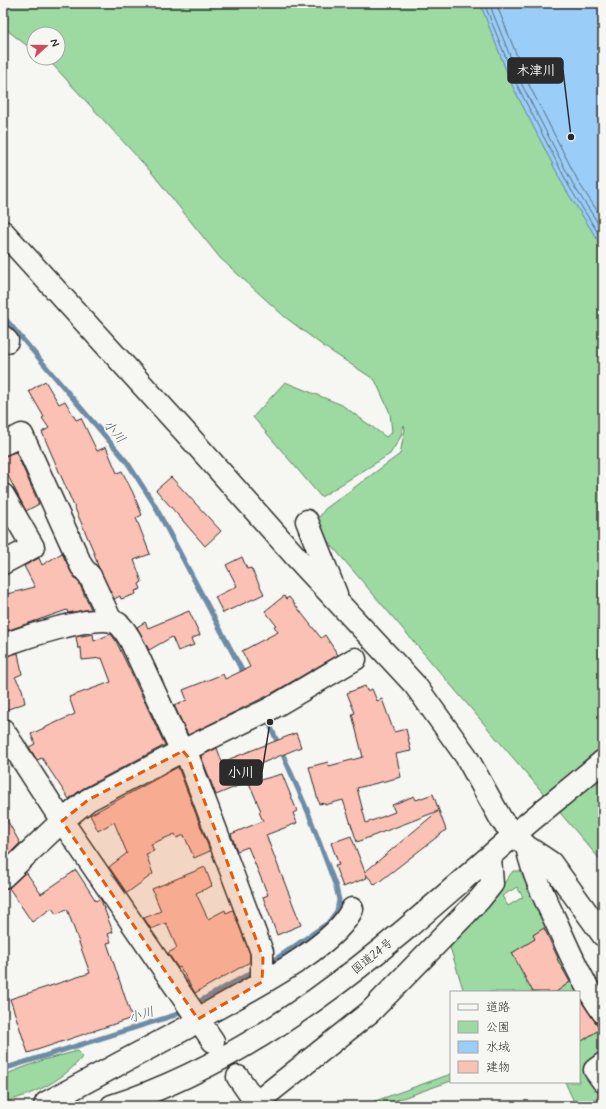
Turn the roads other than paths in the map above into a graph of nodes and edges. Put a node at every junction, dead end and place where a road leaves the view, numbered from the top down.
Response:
1 (3, 232) edge
2 (3, 444) edge
3 (3, 495) edge
4 (308, 521) dead end
5 (3, 563) edge
6 (340, 604) junction
7 (111, 621) junction
8 (3, 645) edge
9 (355, 659) dead end
10 (3, 730) edge
11 (184, 751) junction
12 (603, 761) edge
13 (62, 821) junction
14 (521, 841) junction
15 (490, 858) junction
16 (3, 877) edge
17 (352, 909) dead end
18 (603, 935) edge
19 (262, 972) junction
20 (193, 1012) junction
21 (603, 1012) edge
22 (213, 1041) dead end
23 (603, 1064) edge
24 (238, 1077) dead end
25 (603, 1081) edge
26 (257, 1105) edge
27 (46, 1106) edge
28 (112, 1106) edge

1 - 6 main road
2 - 7 main road
3 - 5 main road
4 - 6 main road
6 - 14 main road
7 - 8 main road
7 - 11 main road
9 - 11 main road
10 - 13 main road
11 - 13 main road
11 - 19 main road
12 - 14 main road, 国道24号
13 - 16 main road
13 - 20 main road
14 - 15 main road, 国道24号
14 - 18 main road
14 - 21 main road
15 - 26 main road
15 - 28 main road, 国道24号
17 - 19 main road
19 - 20 main road
20 - 22 main road
20 - 27 main road
23 - 25 main road
24 - 26 main road

